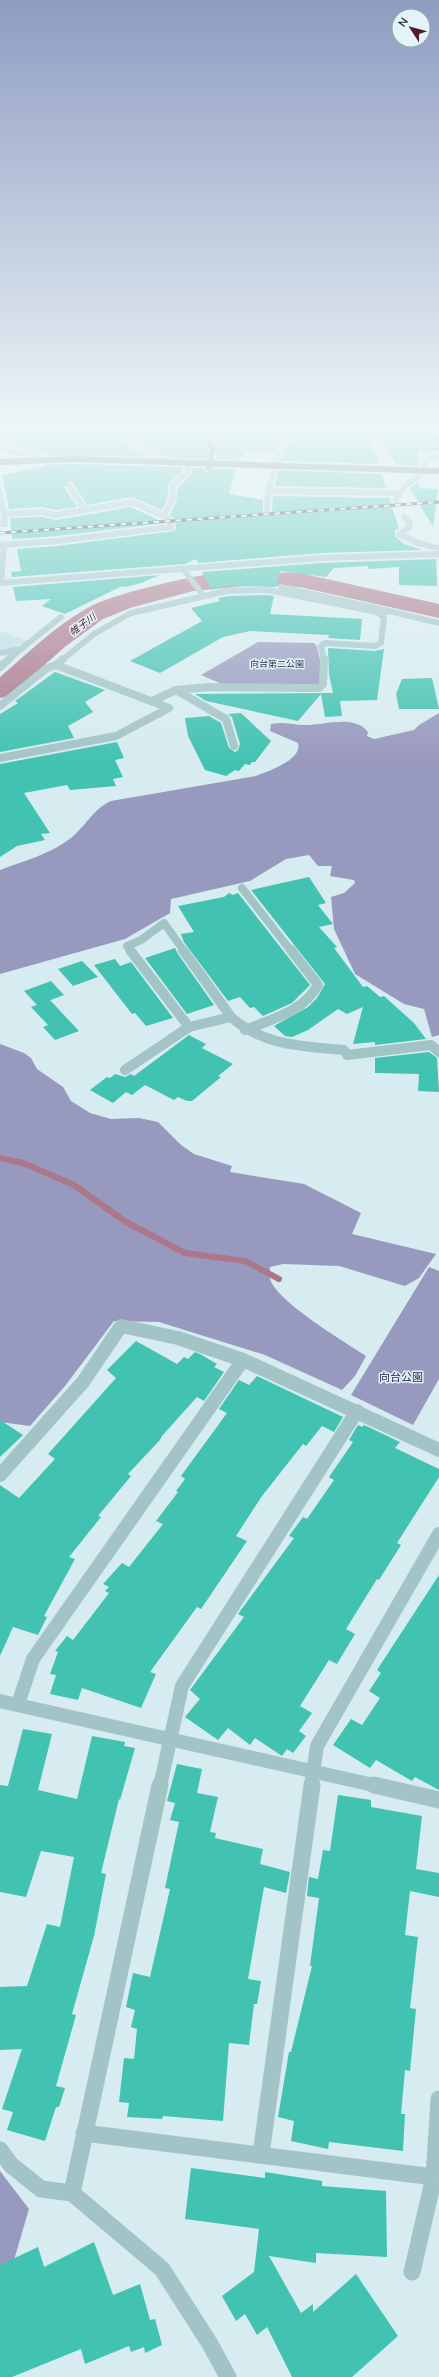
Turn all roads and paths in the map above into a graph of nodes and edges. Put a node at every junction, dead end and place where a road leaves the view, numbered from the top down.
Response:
1 (58, 541) edge
2 (412, 541) edge
3 (2, 545) edge
4 (439, 548) edge
5 (439, 554) edge
6 (185, 572) junction
7 (0, 585) edge
8 (281, 587) dead end
9 (202, 593) junction
10 (389, 611) junction
11 (382, 614) junction
12 (61, 618) dead end
13 (439, 623) edge
14 (21, 649) junction
15 (0, 653) edge
16 (56, 664) junction
17 (0, 667) edge
18 (176, 690) junction
19 (152, 701) junction
20 (0, 706) edge
21 (234, 746) dead end
22 (0, 758) edge
23 (242, 888) dead end
24 (231, 1017) junction
25 (189, 1027) junction
26 (245, 1030) junction
27 (435, 1044) edge
28 (439, 1052) edge
29 (125, 1070) dead end
30 (243, 1360) junction
31 (357, 1411) junction
32 (439, 1450) edge
33 (0, 1475) edge
34 (439, 1534) edge
35 (0, 1701) edge
36 (18, 1704) junction
37 (169, 1741) junction
38 (314, 1774) junction
39 (439, 1800) edge
40 (439, 2099) edge
41 (84, 2133) junction
42 (0, 2150) edge
43 (261, 2154) junction
44 (434, 2177) junction
45 (72, 2193) junction
46 (412, 2272) dead end
47 (228, 2377) edge

1 - 3 street
2 - 4 street
3 - 7 street
5 - 6 street
6 - 7 street
6 - 9 street
8 - 10 street
9 - 11 street
9 - 16 street
10 - 11 street
10 - 13 street
11 - 18 street
12 - 14 street
14 - 15 street
14 - 17 street
16 - 19 street
16 - 20 street
18 - 19 street
18 - 21 street
19 - 22 street
23 - 26 street
24 - 25 street
24 - 25 street
24 - 26 street
25 - 29 street
26 - 27 street
27 - 28 street
30 - 31 street
30 - 33 street
30 - 36 street
31 - 32 street
31 - 37 street
34 - 38 street
35 - 36 street
36 - 37 street
37 - 38 street
37 - 41 street
38 - 39 street
38 - 43 street
40 - 44 street
41 - 43 street
41 - 45 street
42 - 45 street
43 - 44 street
44 - 46 street
45 - 47 street

